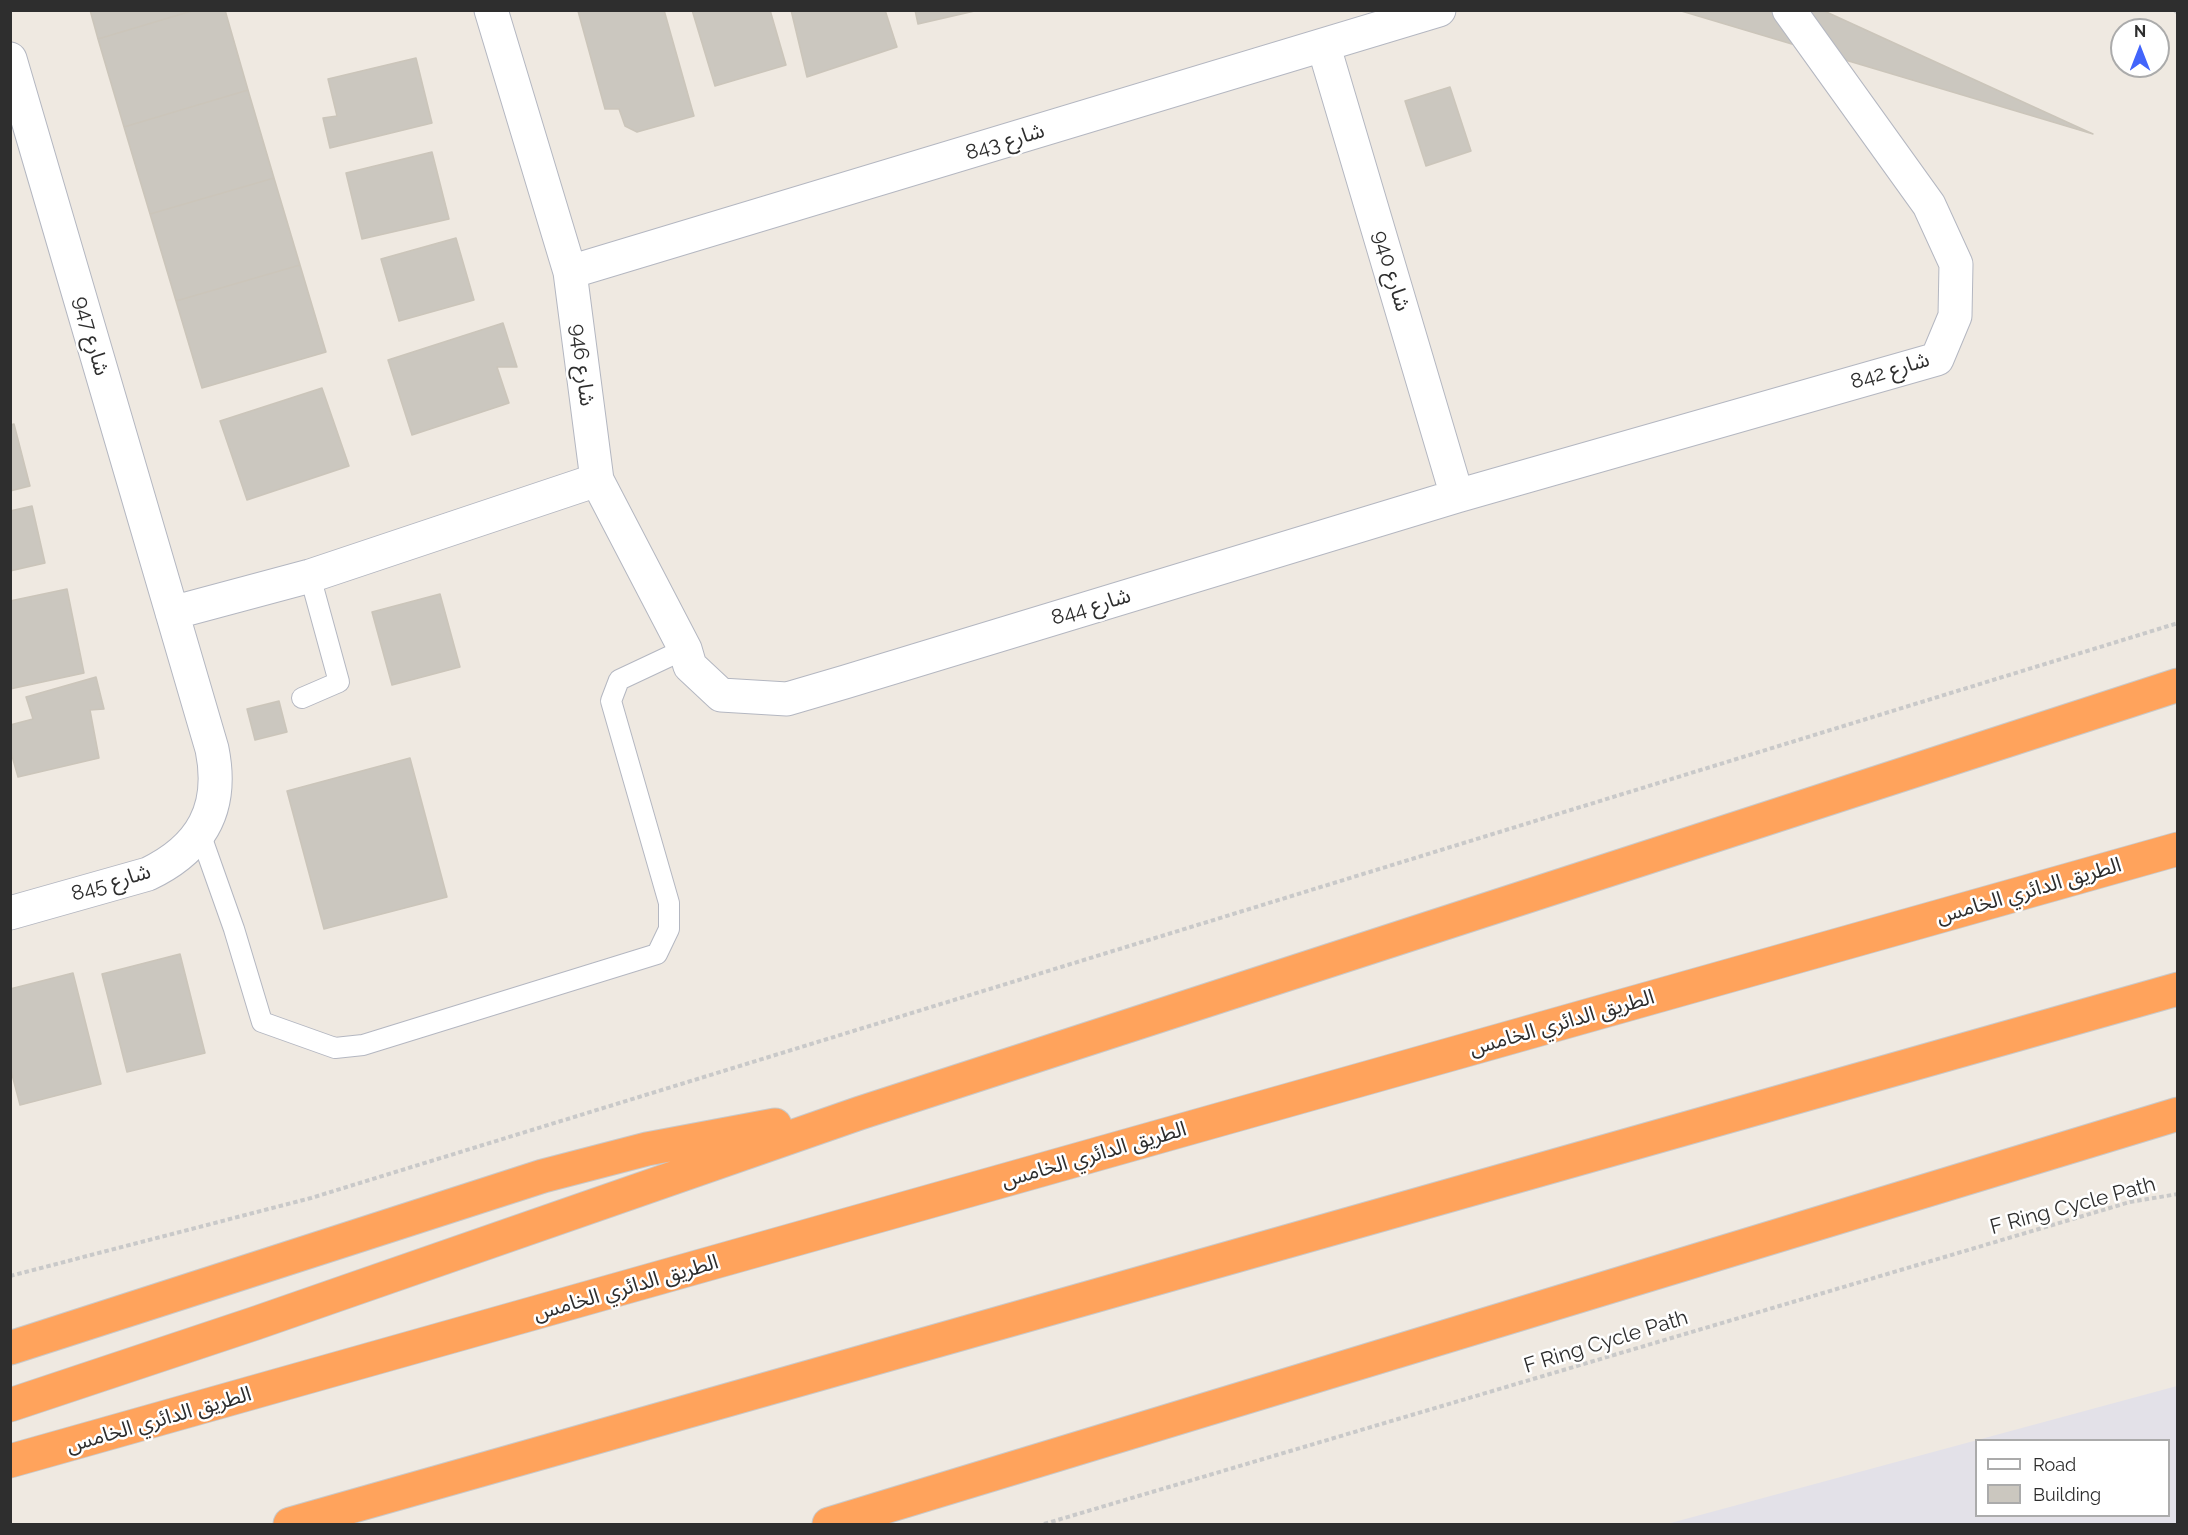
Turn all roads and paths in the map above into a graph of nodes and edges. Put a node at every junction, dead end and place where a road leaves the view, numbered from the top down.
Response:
1 (491, 10) edge
2 (1439, 10) edge
3 (1789, 10) edge
4 (1324, 47) junction
5 (10, 59) edge
6 (570, 273) junction
7 (597, 480) junction
8 (1457, 496) junction
9 (310, 576) junction
10 (172, 614) junction
11 (2178, 623) edge
12 (685, 649) junction
13 (2178, 685) edge
14 (722, 695) joint
15 (302, 698) dead end
16 (200, 833) junction
17 (2178, 849) edge
18 (10, 913) edge
19 (2178, 989) edge
20 (860, 1113) junction
21 (2173, 1116) edge
22 (2178, 1194) edge
23 (10, 1276) edge
24 (10, 1348) edge
25 (10, 1406) edge
26 (10, 1461) edge
27 (893, 1504) junction
28 (290, 1524) edge
29 (801, 1524) edge
30 (829, 1524) edge
31 (1044, 1524) edge

1 - 6 street, شارع 946
2 - 4 street, شارع 843
3 - 8 street, شارع 842
4 - 6 street, شارع 843
4 - 8 street, شارع 940
5 - 10 street, شارع 947
6 - 7 street, شارع 946
7 - 9 street
7 - 12 street, شارع 946
8 - 14 street, شارع 844
9 - 10 street
9 - 15 lane
10 - 16 street, شارع 947
11 - 23 path
12 - 14 street, شارع 946
12 - 16 lane
13 - 20 highway
16 - 18 street, شارع 845
17 - 26 highway, الطريق الدائري الخامس
19 - 28 highway
20 - 24 highway
20 - 25 highway
21 - 27 highway
22 - 31 path, F Ring Cycle Path
27 - 29 highway
27 - 30 highway

